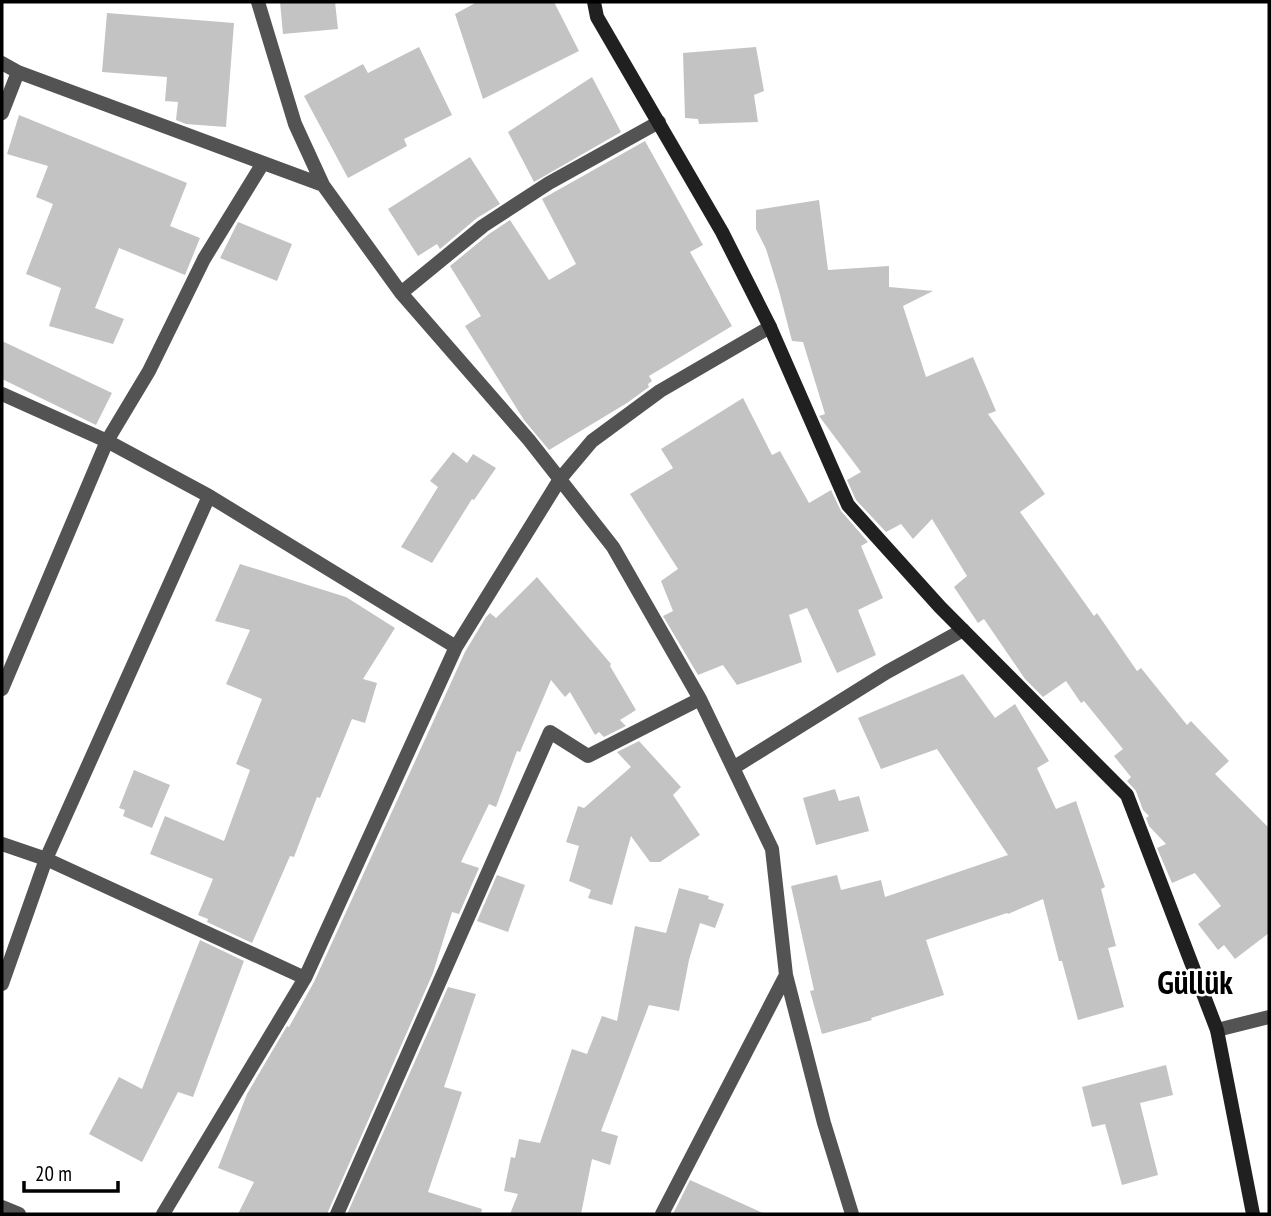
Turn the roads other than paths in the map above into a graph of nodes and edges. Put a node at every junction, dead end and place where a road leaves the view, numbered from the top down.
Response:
1 (258, 2) edge
2 (594, 2) edge
3 (2, 63) edge
4 (18, 72) junction
5 (2, 113) edge
6 (659, 122) junction
7 (263, 163) junction
8 (323, 185) junction
9 (401, 293) junction
10 (770, 327) junction
11 (2, 394) edge
12 (107, 441) junction
13 (560, 479) junction
14 (209, 496) junction
15 (963, 630) junction
16 (456, 647) junction
17 (2, 689) edge
18 (700, 699) junction
19 (733, 768) junction
20 (2, 844) edge
21 (46, 859) junction
22 (786, 975) junction
23 (305, 978) junction
24 (2, 984) edge
25 (1269, 1017) edge
26 (1217, 1030) junction
27 (2, 1207) edge
28 (19, 1214) edge
29 (163, 1214) edge
30 (337, 1214) edge
31 (662, 1214) edge
32 (852, 1214) edge
33 (1253, 1214) edge

1 - 8 street
2 - 6 street
3 - 4 street
4 - 5 street
4 - 7 street
6 - 9 street
6 - 10 street
7 - 8 street
7 - 12 street
8 - 9 street
9 - 13 street
10 - 13 street
10 - 15 street
11 - 12 street
12 - 14 street
12 - 17 street
13 - 16 street
13 - 18 street
14 - 16 street
14 - 21 street
15 - 19 street
15 - 26 street
16 - 23 street
18 - 19 street
18 - 30 street
19 - 22 street
20 - 21 street
21 - 23 street
21 - 24 street
22 - 31 street
22 - 32 street
23 - 29 street
25 - 26 street
26 - 33 street
27 - 28 street

